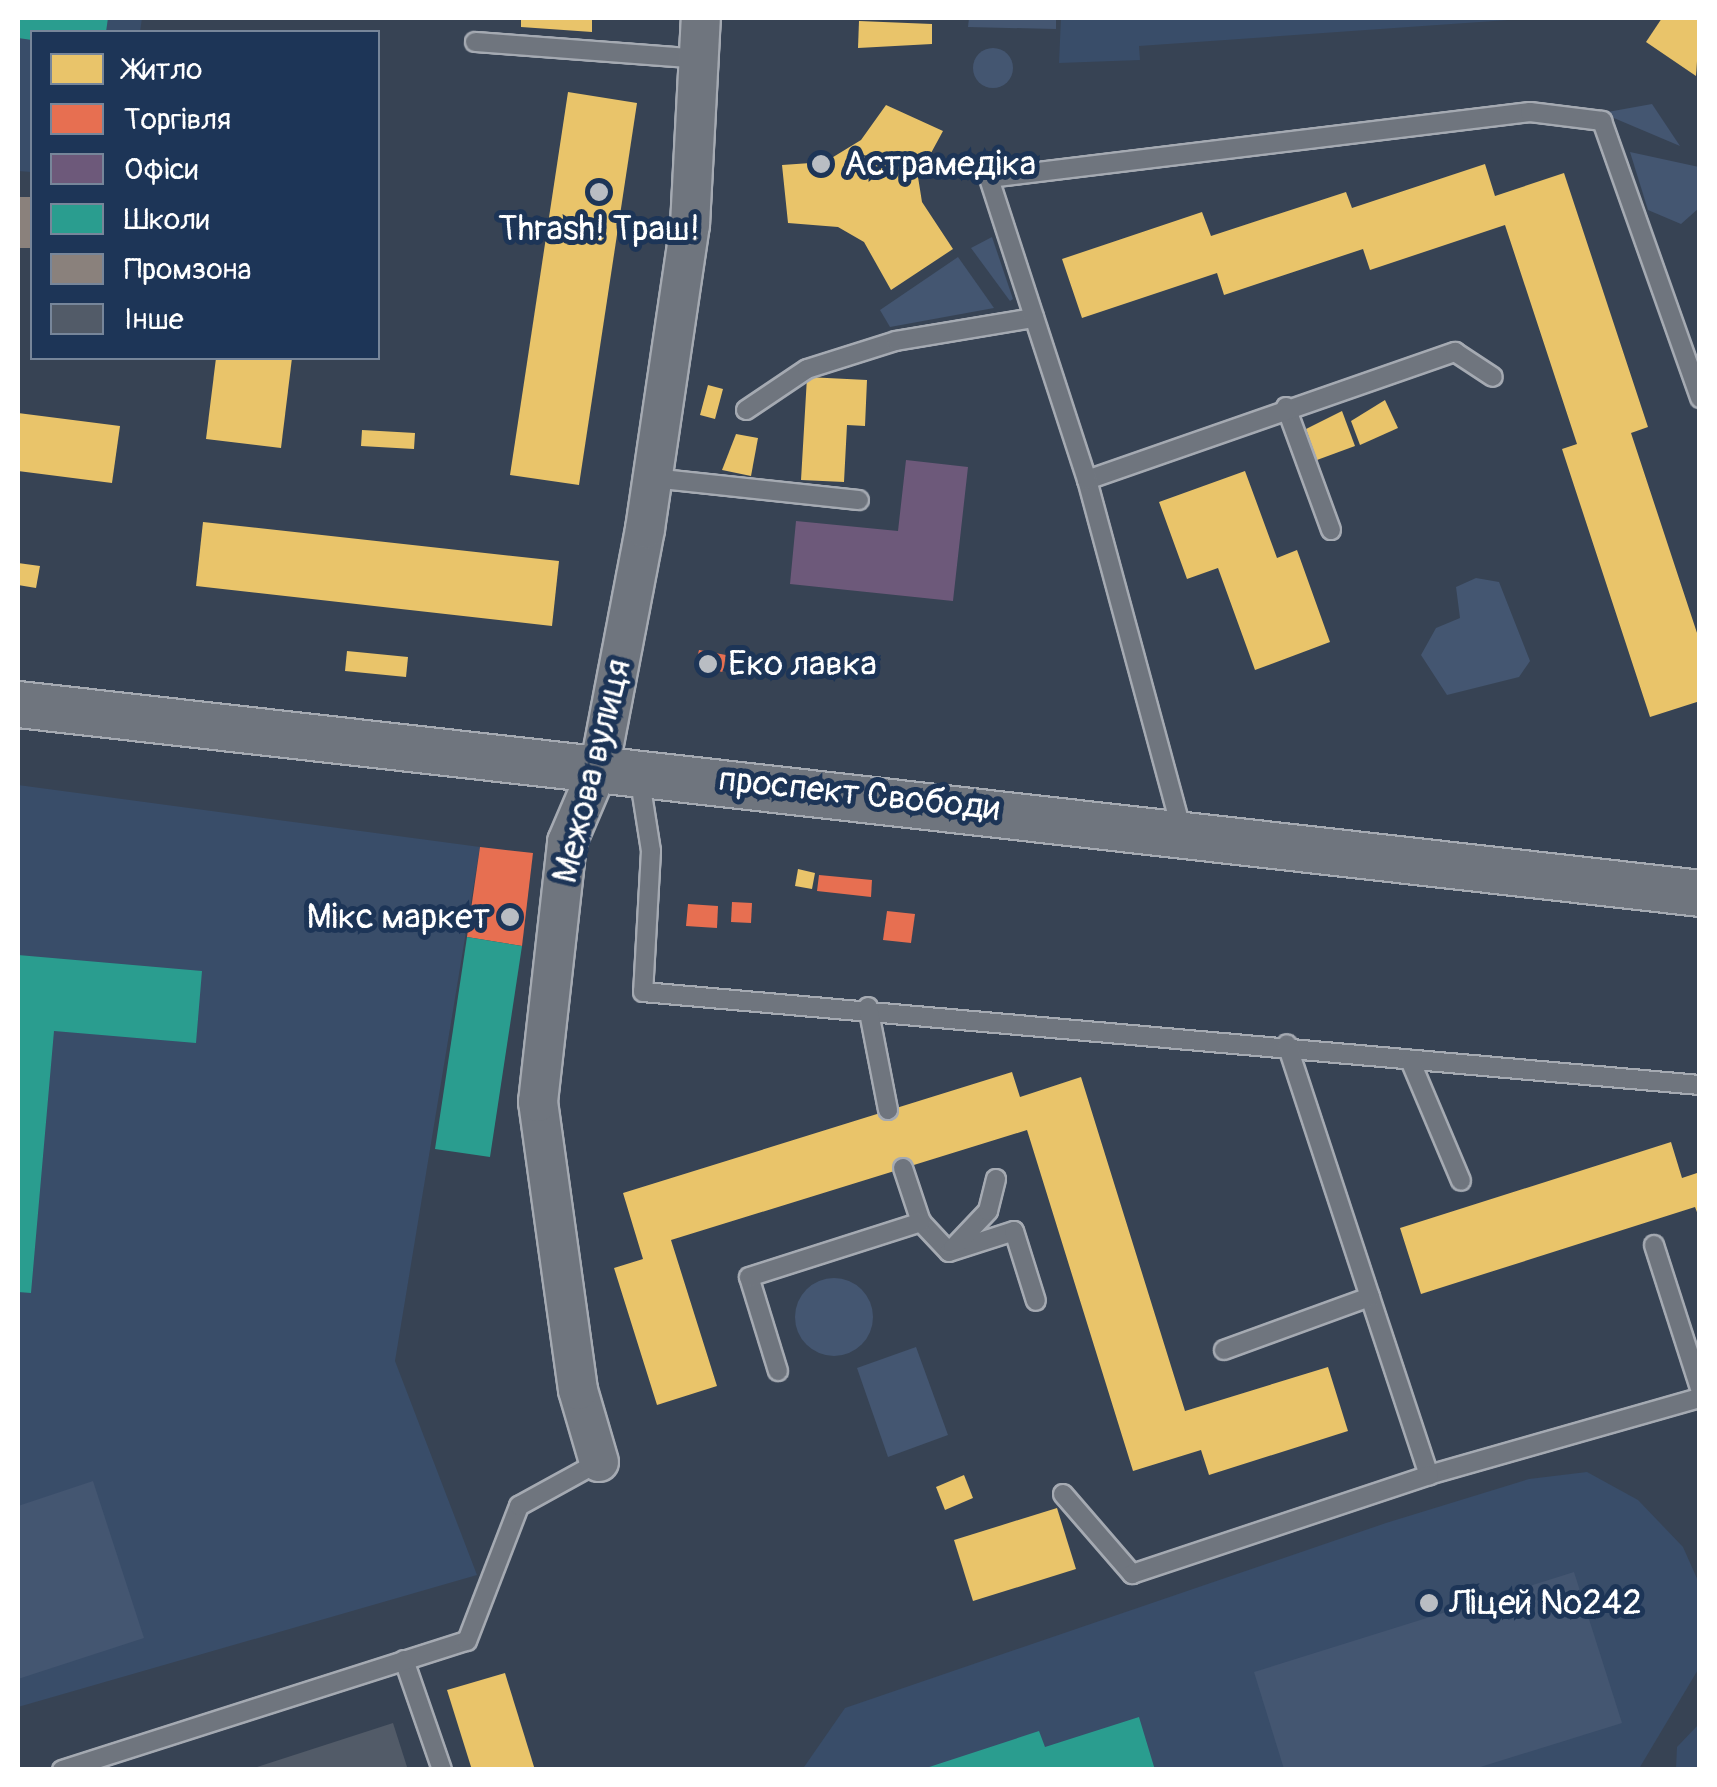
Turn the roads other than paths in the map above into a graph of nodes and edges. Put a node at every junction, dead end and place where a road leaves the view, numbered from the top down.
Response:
1 (701, 18) edge
2 (475, 42) dead end
3 (699, 59) junction
4 (1034, 318) junction
5 (1493, 377) dead end
6 (1700, 398) edge
7 (1286, 406) junction
8 (746, 410) dead end
9 (652, 478) junction
10 (1087, 480) junction
11 (858, 500) dead end
12 (1331, 530) dead end
13 (18, 704) edge
14 (619, 767) junction
15 (1181, 828) junction
16 (1700, 893) edge
17 (868, 1008) junction
18 (1287, 1044) junction
19 (1410, 1060) junction
20 (1700, 1086) edge
21 (888, 1110) dead end
22 (904, 1168) dead end
23 (996, 1179) dead end
24 (1462, 1181) dead end
25 (921, 1222) junction
26 (1654, 1245) dead end
27 (950, 1252) junction
28 (1370, 1297) junction
29 (1036, 1301) dead end
30 (1224, 1350) dead end
31 (778, 1371) dead end
32 (1700, 1388) edge
33 (1700, 1398) edge
34 (599, 1462) joint
35 (1429, 1475) junction
36 (1063, 1494) dead end
37 (404, 1660) junction
38 (62, 1770) edge
39 (442, 1770) edge

1 - 3 street, Межова вулиця
2 - 3 lane
3 - 9 street, Межова вулиця
4 - 6 lane
4 - 8 lane
4 - 10 lane
5 - 7 lane
7 - 10 lane
7 - 12 lane
9 - 11 lane
9 - 14 street, Межова вулиця
10 - 15 lane
13 - 14 street, проспект Свободи
14 - 15 street, проспект Свободи
14 - 17 lane
14 - 34 street, Межова вулиця
15 - 16 street, проспект Свободи
17 - 18 lane
17 - 21 lane
18 - 19 lane
18 - 28 lane
19 - 20 lane
19 - 24 lane
22 - 25 lane
23 - 27 lane
25 - 27 lane
25 - 31 lane
26 - 32 lane
27 - 29 lane
28 - 30 lane
28 - 35 lane
33 - 35 lane
34 - 37 lane
35 - 36 lane
37 - 38 lane
37 - 39 lane

